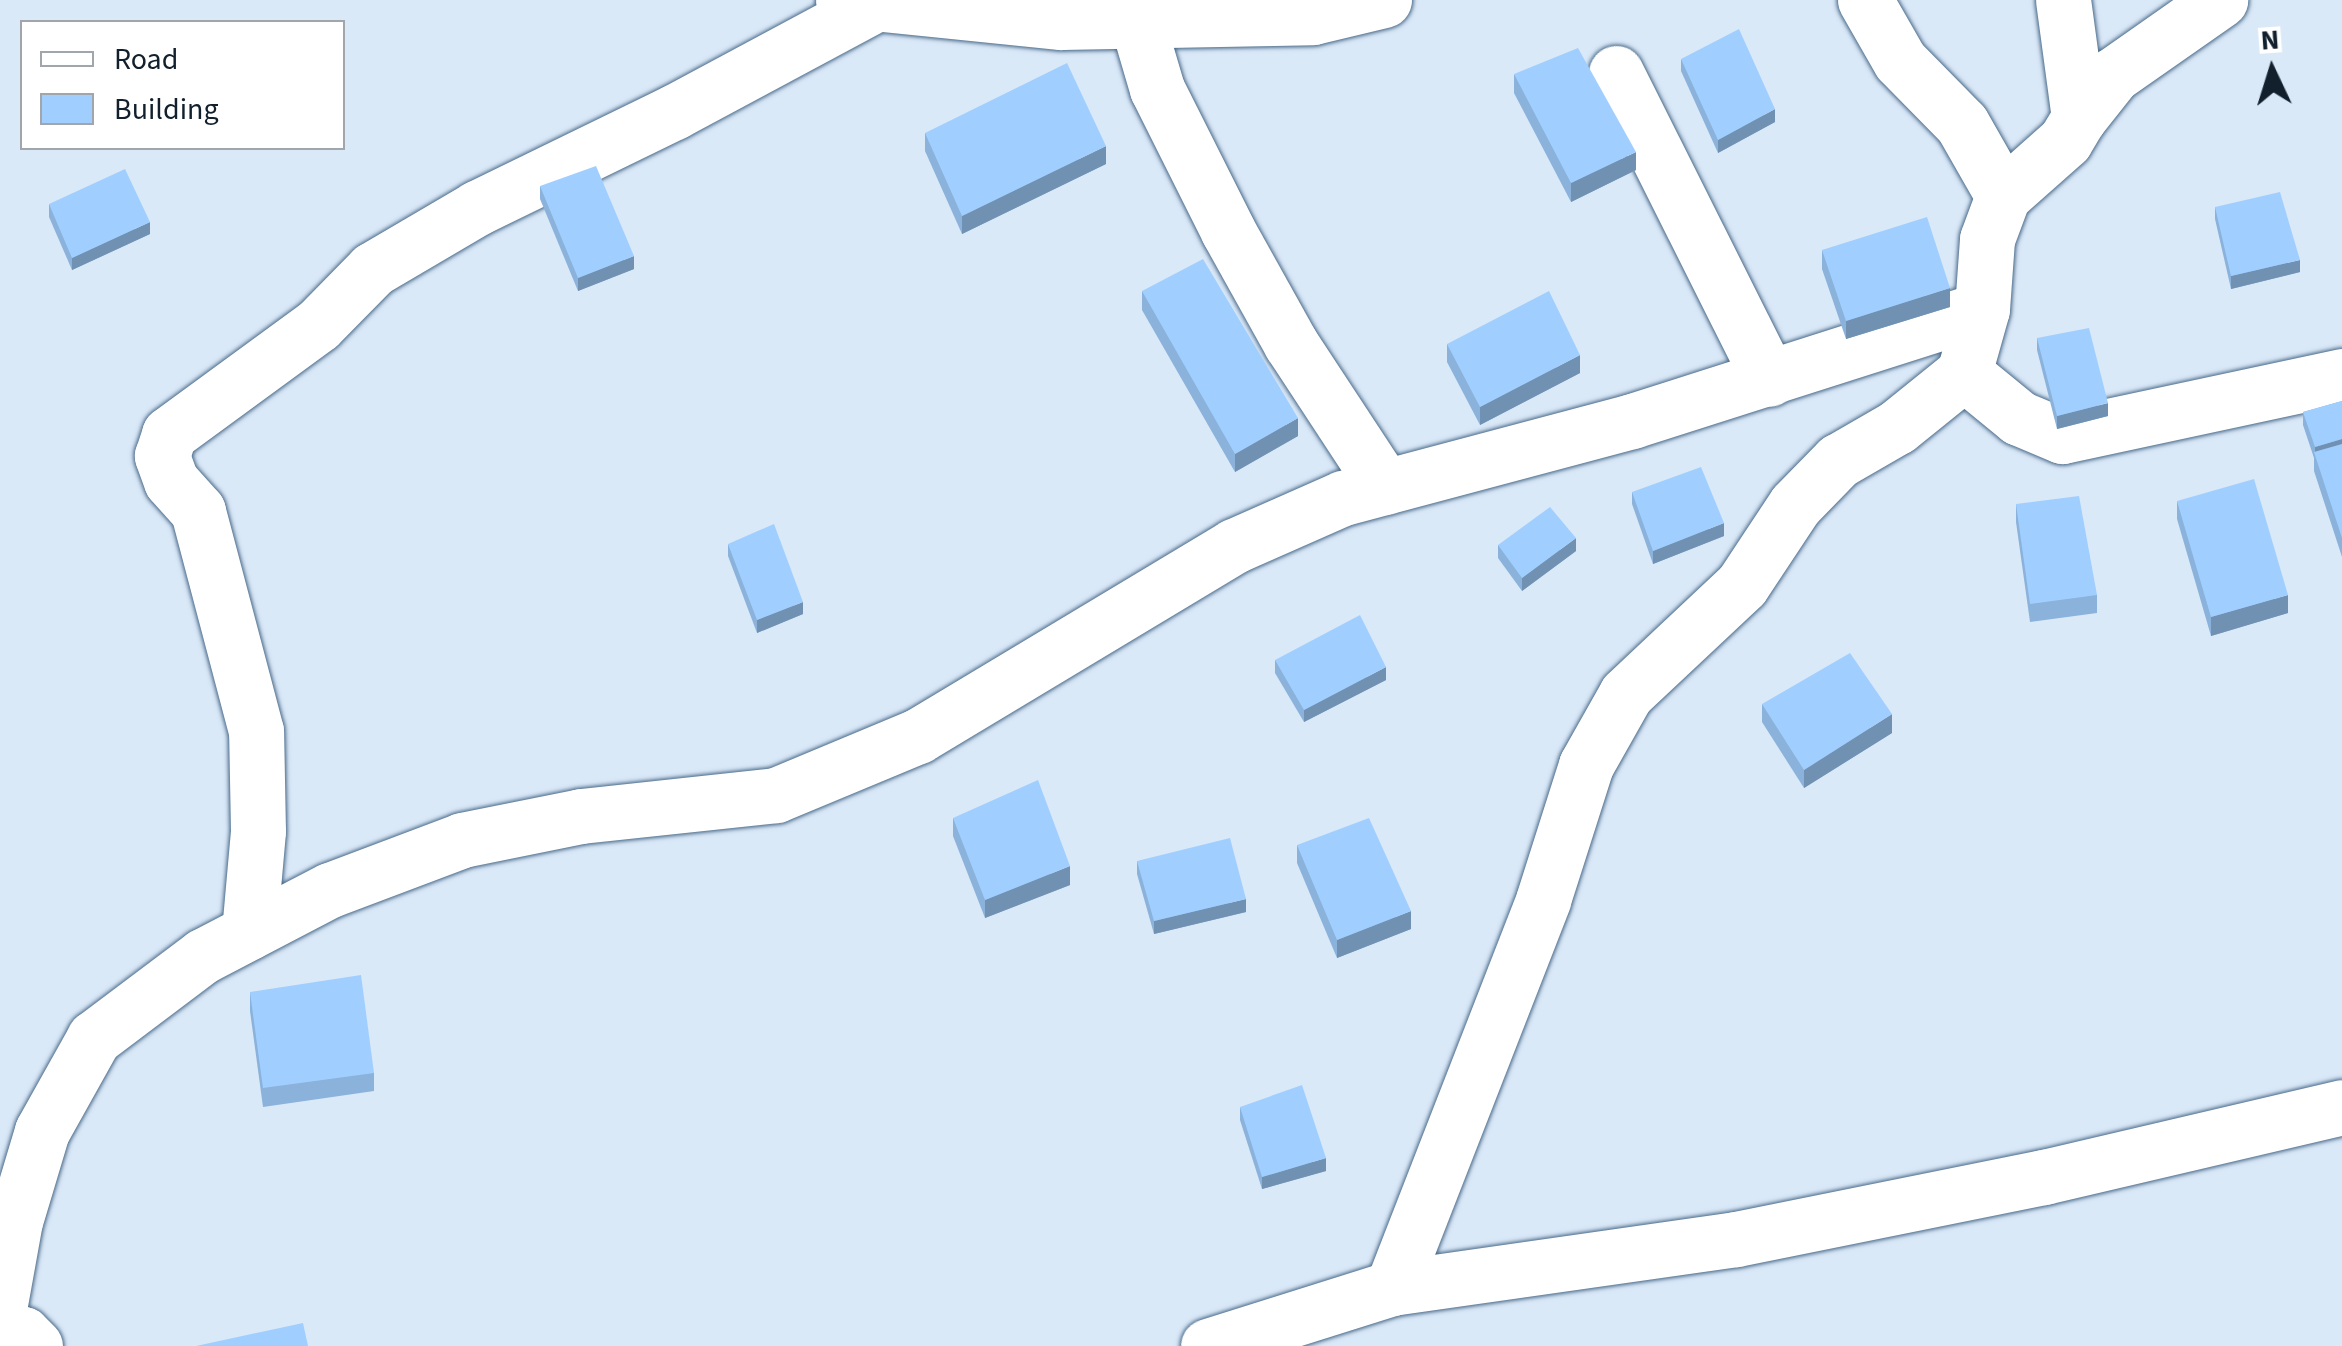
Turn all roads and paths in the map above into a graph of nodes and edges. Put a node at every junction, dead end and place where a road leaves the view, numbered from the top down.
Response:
1 (1384, 0) edge
2 (1865, 0) edge
3 (2063, 0) edge
4 (2220, 0) edge
5 (859, 2) edge
6 (1137, 21) junction
7 (1616, 74) dead end
8 (2080, 118) junction
9 (2003, 196) junction
10 (1982, 309) junction
11 (1964, 373) junction
12 (2342, 376) edge
13 (1768, 379) junction
14 (1386, 487) junction
15 (249, 932) junction
16 (2342, 1107) edge
17 (1392, 1288) junction
18 (0, 1304) edge
19 (0, 1334) edge
20 (35, 1346) edge
21 (1208, 1346) edge

1 - 6 street
2 - 9 street
3 - 8 street
4 - 8 street
5 - 6 street
5 - 15 street
6 - 14 street
7 - 13 street
8 - 9 street
9 - 10 street
10 - 11 street
10 - 13 street
11 - 12 street
11 - 17 street
13 - 14 street
14 - 15 street
15 - 18 street
16 - 17 street
17 - 21 street
19 - 20 street

